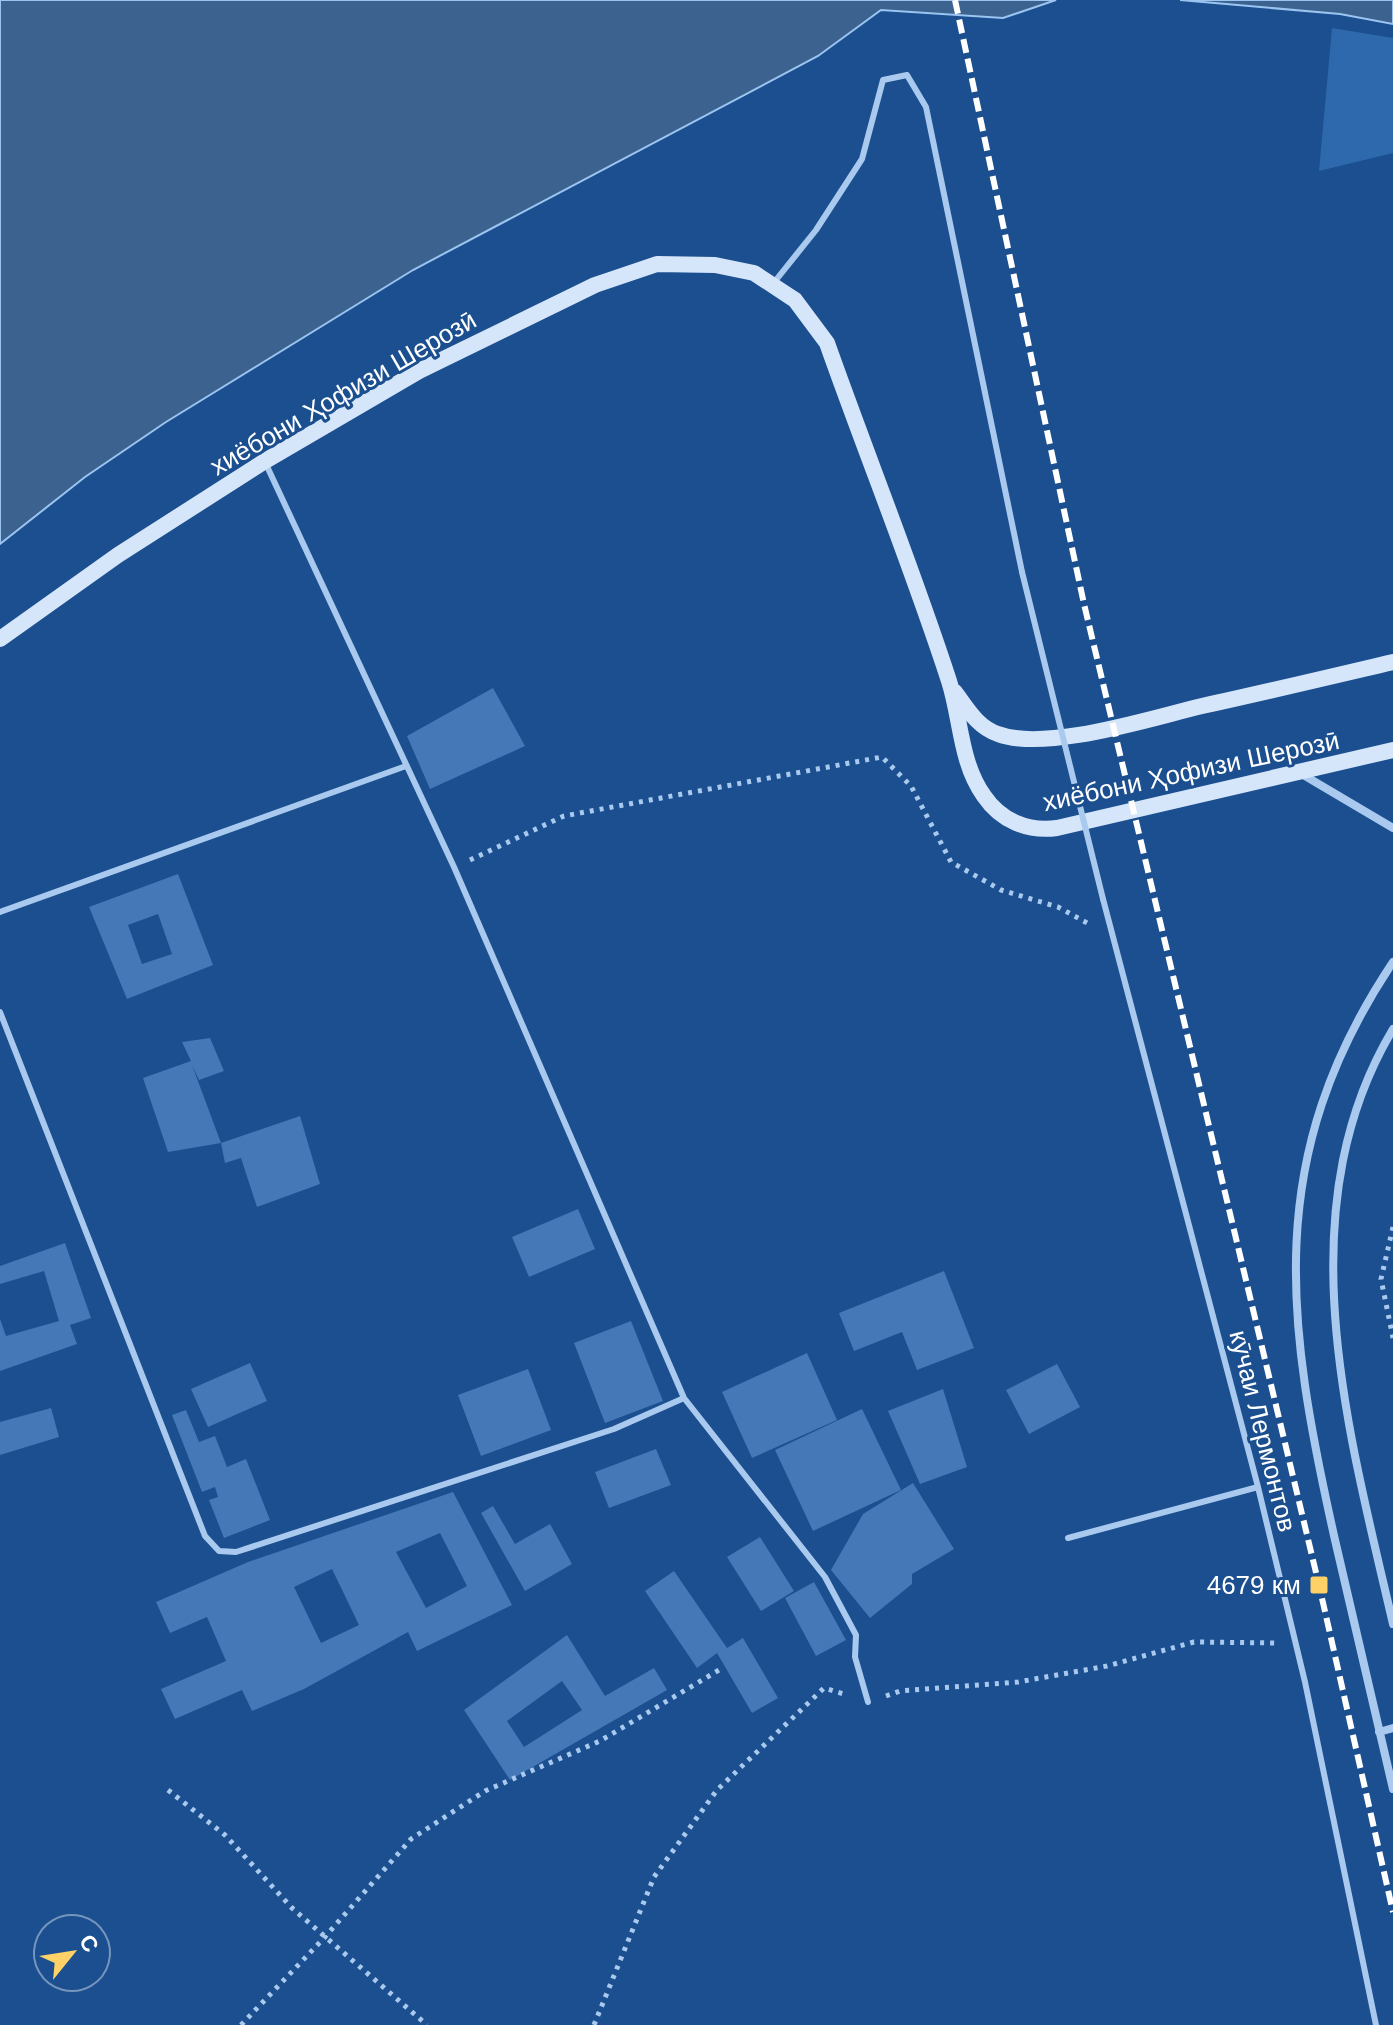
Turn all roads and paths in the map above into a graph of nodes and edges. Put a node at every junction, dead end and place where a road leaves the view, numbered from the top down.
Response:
1 (772, 285) junction
2 (265, 461) junction
3 (0, 639) edge
4 (1393, 662) edge
5 (950, 684) junction
6 (1393, 750) edge
7 (406, 766) junction
8 (1300, 773) junction
9 (1393, 828) edge
10 (454, 867) junction
11 (0, 912) edge
12 (1114, 937) junction
13 (1393, 962) edge
14 (0, 1012) edge
15 (1393, 1029) edge
16 (1393, 1227) edge
17 (1393, 1338) edge
18 (684, 1398) junction
19 (1258, 1487) junction
20 (1068, 1538) dead end
21 (1393, 1624) edge
22 (1296, 1643) junction
23 (719, 1670) dead end
24 (868, 1702) junction
25 (1393, 1728) edge
26 (1379, 1732) junction
27 (1393, 1789) edge
28 (168, 1790) dead end
29 (324, 1938) junction
30 (241, 2025) edge
31 (427, 2025) edge
32 (594, 2025) edge
33 (1376, 2025) edge

1 - 2 main road, хиёбони Ҳофизи Шерозӣ
1 - 5 main road, хиёбони Ҳофизи Шерозӣ
1 - 12 lane, кӯчаи Лермонтов, bridge
2 - 3 main road, хиёбони Ҳофизи Шерозӣ
2 - 7 lane
4 - 5 main road, хиёбони Ҳофизи Шерозӣ
5 - 8 main road, хиёбони Ҳофизи Шерозӣ
6 - 8 main road, хиёбони Ҳофизи Шерозӣ
7 - 10 lane
7 - 11 lane
8 - 9 street
10 - 12 path
10 - 18 lane
12 - 19 lane, кӯчаи Лермонтов
13 - 26 street
14 - 18 lane
15 - 21 street
16 - 17 path
18 - 24 lane
19 - 20 lane
19 - 22 lane, кӯчаи Лермонтов
22 - 24 path
22 - 33 lane, кӯчаи Лермонтов
23 - 29 path
24 - 32 path
25 - 26 street
26 - 27 street
28 - 29 path
29 - 30 path
29 - 31 path

